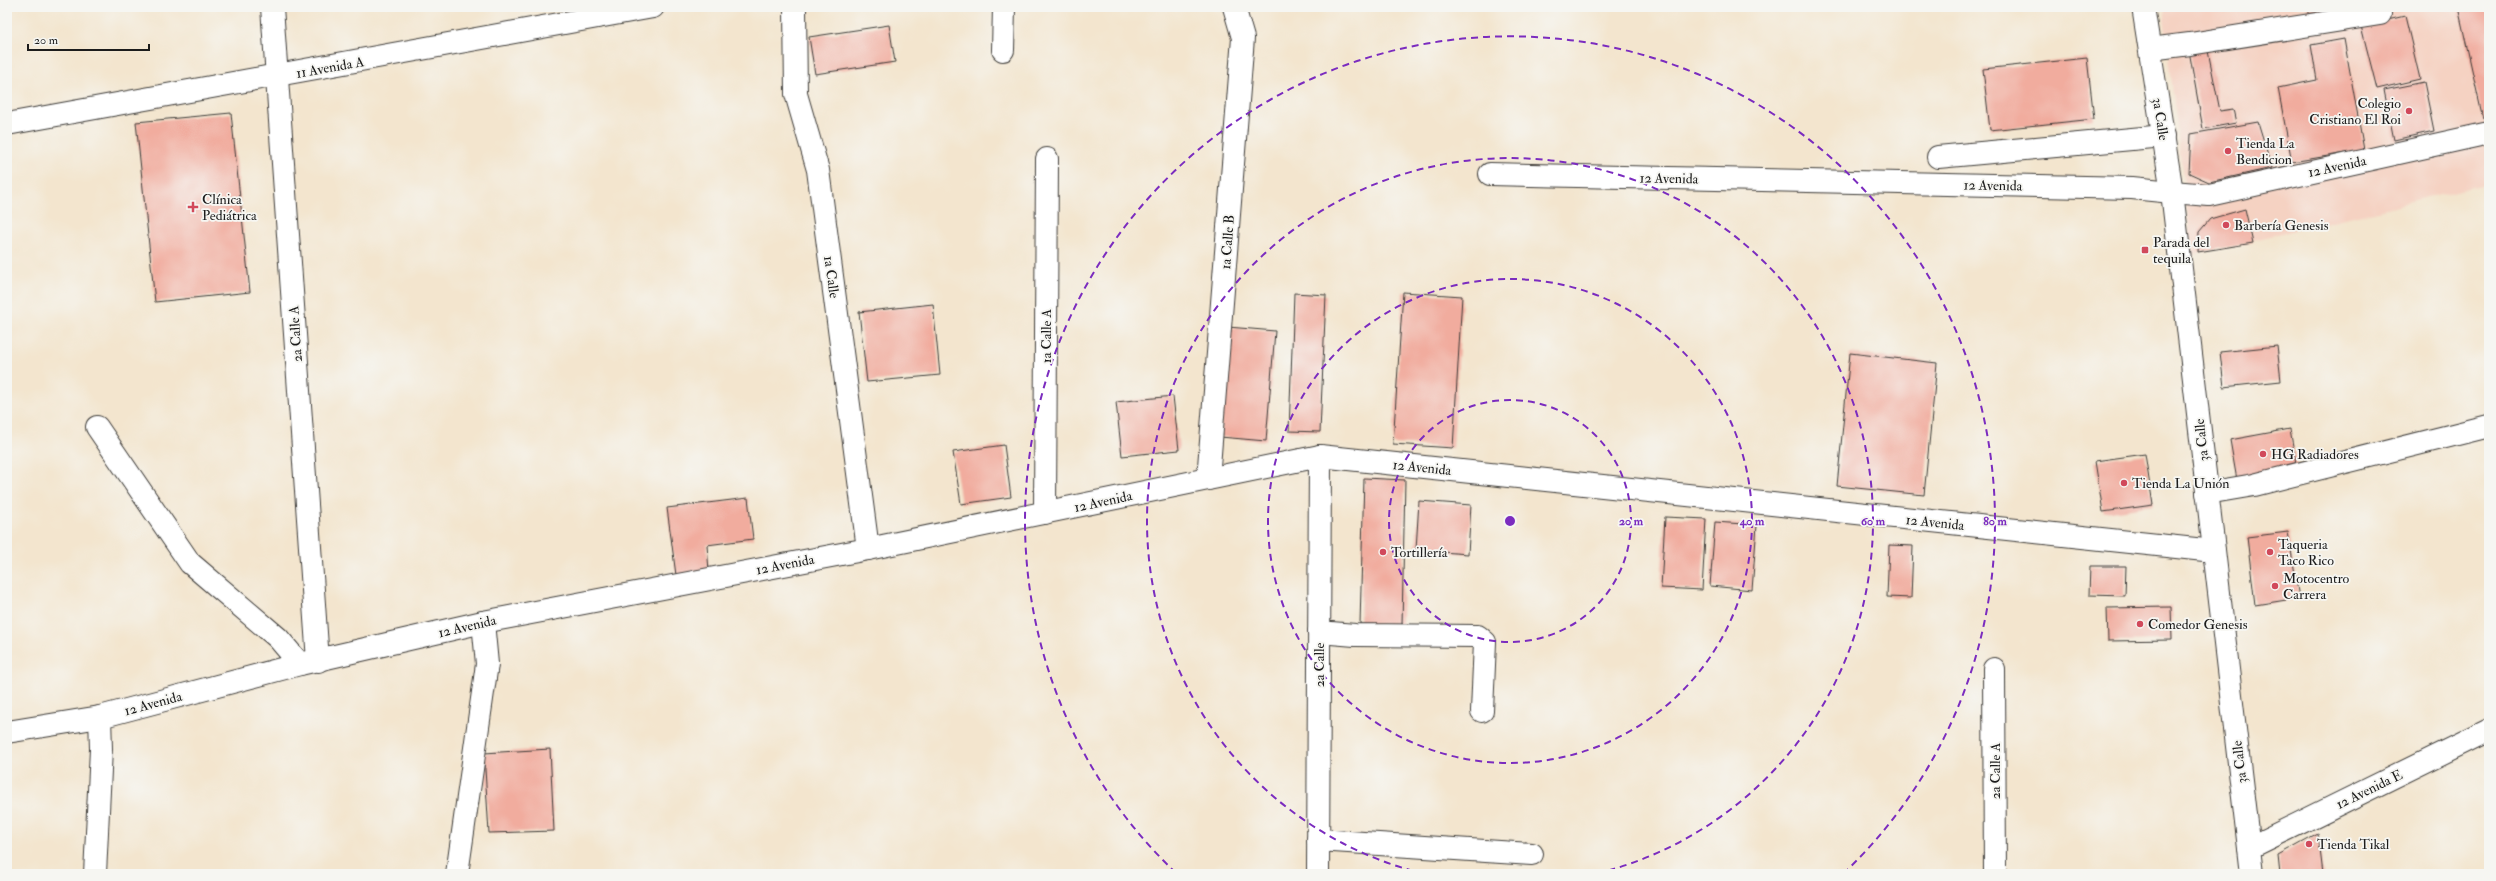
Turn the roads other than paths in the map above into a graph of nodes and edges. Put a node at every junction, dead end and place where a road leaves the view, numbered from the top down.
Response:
1 (272, 7) edge
2 (653, 7) edge
3 (794, 7) edge
4 (1004, 7) edge
5 (1234, 7) edge
6 (2143, 7) edge
7 (2380, 14) dead end
8 (2150, 48) junction
9 (1003, 50) dead end
10 (277, 76) junction
11 (7, 124) edge
12 (2489, 133) edge
13 (2164, 136) junction
14 (1938, 157) dead end
15 (1047, 159) dead end
16 (1490, 174) dead end
17 (2172, 192) junction
18 (2489, 426) edge
19 (97, 427) dead end
20 (1320, 456) junction
21 (1208, 479) junction
22 (2207, 493) junction
23 (1045, 513) junction
24 (868, 548) junction
25 (2214, 551) junction
26 (483, 622) junction
27 (1320, 632) junction
28 (309, 663) junction
29 (1994, 669) dead end
30 (1482, 711) dead end
31 (100, 717) junction
32 (2489, 730) edge
33 (7, 732) edge
34 (1318, 840) junction
35 (2249, 848) junction
36 (1532, 854) dead end
37 (95, 874) edge
38 (457, 874) edge
39 (1318, 874) edge
40 (1995, 874) edge
41 (2252, 874) edge

1 - 10 street, 2a Calle A
2 - 10 street, 11 Avenida A
3 - 24 street, 1a Calle
4 - 9 street
5 - 21 street, 1a Calle B
6 - 8 street, 3a Calle
7 - 8 street
8 - 13 street, 3a Calle
10 - 11 street, 11 Avenida A
10 - 28 street, 2a Calle A
12 - 17 street, 12 Avenida
13 - 14 street
13 - 17 street, 3a Calle
15 - 23 street, 1a Calle A
16 - 17 street, 12 Avenida
17 - 22 street, 3a Calle
18 - 22 street
19 - 28 street
20 - 21 street, 12 Avenida
20 - 25 street, 12 Avenida
20 - 27 street, 2a Calle
21 - 23 street, 12 Avenida
22 - 25 street, 3a Calle
23 - 24 street, 12 Avenida
24 - 26 street, 12 Avenida
25 - 35 street, 3a Calle
26 - 28 street, 12 Avenida
26 - 38 street
27 - 30 street
27 - 34 street, 2a Calle
28 - 31 street, 12 Avenida
29 - 40 street, 2a Calle A
31 - 33 street, 12 Avenida
31 - 37 street
32 - 35 street, 12 Avenida E
34 - 36 street
34 - 39 street, 2a Calle
35 - 41 street, 3a Calle

